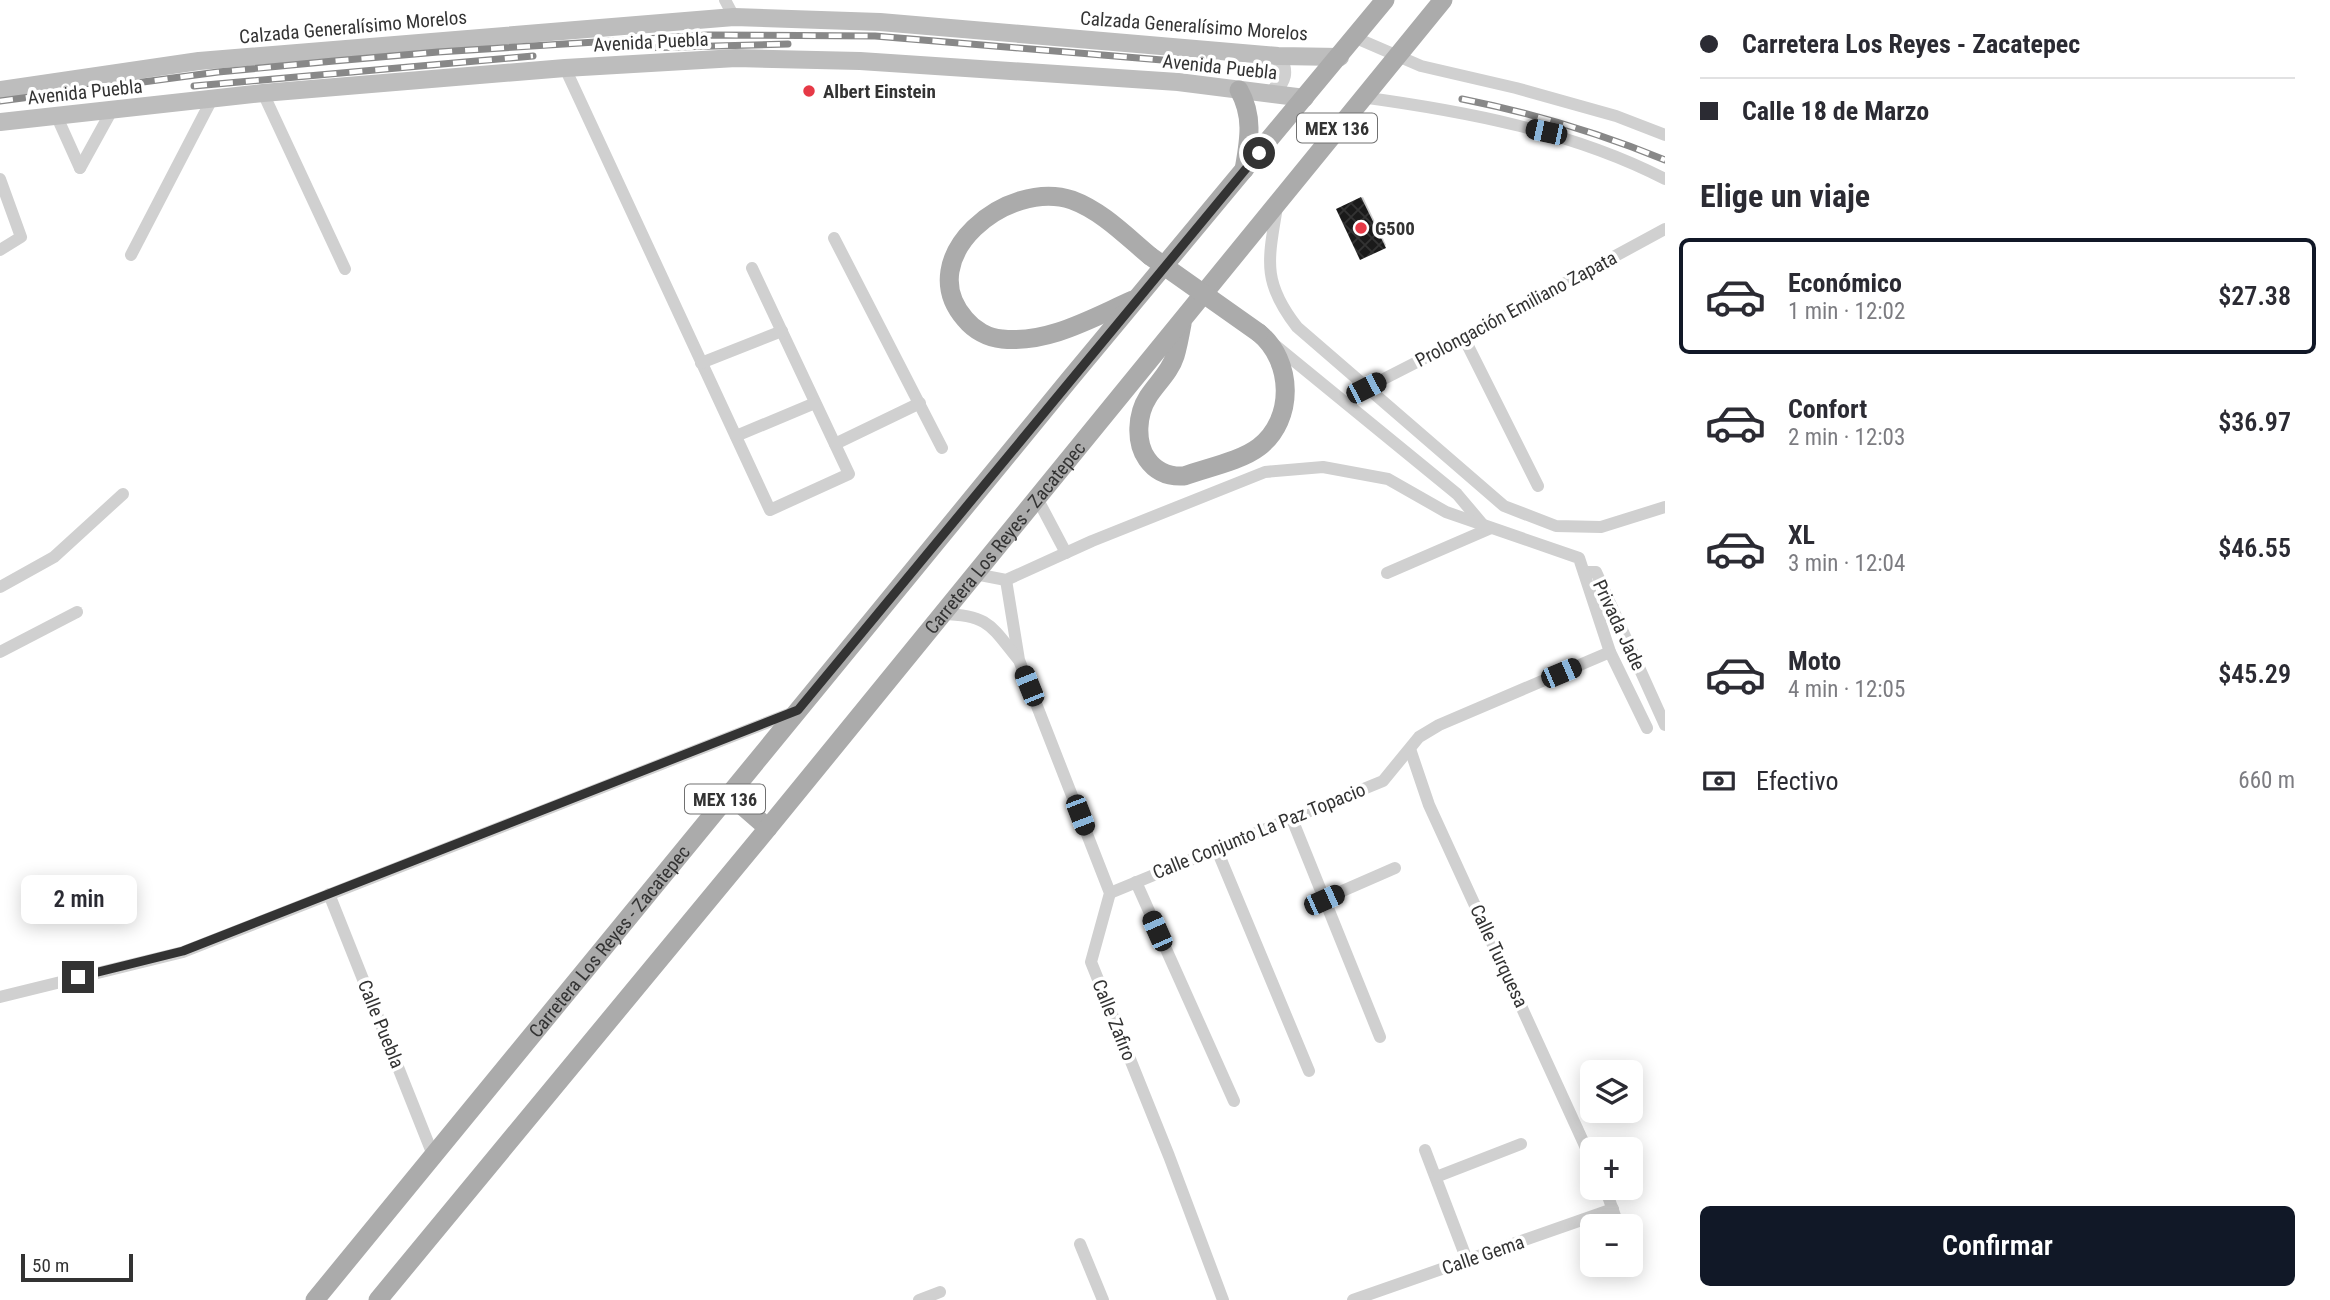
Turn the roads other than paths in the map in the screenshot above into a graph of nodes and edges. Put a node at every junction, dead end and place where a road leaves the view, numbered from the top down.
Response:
1 (724, 0) edge
2 (1385, 0) edge
3 (1443, 0) edge
4 (734, 17) junction
5 (1356, 38) junction
6 (1278, 56) junction
7 (1396, 56) junction
8 (1340, 57) junction
9 (565, 68) junction
10 (0, 90) edge
11 (1239, 90) junction
12 (264, 93) junction
13 (1272, 94) junction
14 (1361, 97) junction
15 (1305, 98) junction
16 (212, 99) junction
17 (112, 110) junction
18 (57, 117) junction
19 (0, 122) edge
20 (1665, 135) edge
21 (1244, 172) junction
22 (0, 178) edge
23 (1665, 178) edge
24 (3, 196) edge
25 (1278, 201) junction
26 (1665, 229) edge
27 (834, 238) dead end
28 (0, 250) edge
29 (131, 255) dead end
30 (752, 268) dead end
31 (345, 269) dead end
32 (1138, 298) junction
33 (1183, 320) junction
34 (782, 331) junction
35 (1265, 338) junction
36 (1464, 338) junction
37 (701, 363) junction
38 (1366, 388) junction
39 (816, 403) junction
40 (920, 403) junction
41 (736, 436) junction
42 (835, 444) junction
43 (942, 448) dead end
44 (1538, 486) dead end
45 (123, 494) dead end
46 (1037, 498) junction
47 (1665, 507) edge
48 (1556, 526) junction
49 (1488, 527) junction
50 (1549, 548) junction
51 (1066, 553) junction
52 (1584, 572) junction
53 (1387, 573) dead end
54 (975, 574) junction
55 (1006, 579) junction
56 (0, 587) edge
57 (77, 612) dead end
58 (943, 614) junction
59 (0, 652) edge
60 (1609, 652) junction
61 (1018, 660) junction
62 (798, 710) junction
63 (1665, 725) edge
64 (1647, 728) dead end
65 (1410, 749) junction
66 (729, 794) junction
67 (1292, 820) junction
68 (768, 828) junction
69 (1217, 850) junction
70 (1395, 868) dead end
71 (1136, 882) junction
72 (1110, 893) junction
73 (329, 894) junction
74 (1324, 900) junction
75 (0, 997) edge
76 (1380, 1037) dead end
77 (1309, 1071) dead end
78 (1234, 1101) dead end
79 (1581, 1137) edge
80 (1521, 1144) dead end
81 (1425, 1150) dead end
82 (433, 1154) junction
83 (1436, 1177) junction
84 (1610, 1200) edge
85 (1613, 1209) junction
86 (1615, 1214) edge
87 (1080, 1244) dead end
88 (1467, 1260) junction
89 (940, 1292) dead end
90 (315, 1300) edge
91 (378, 1300) edge
92 (919, 1300) edge
93 (1103, 1300) edge
94 (1223, 1300) edge
95 (1353, 1300) edge

1 - 4 street
2 - 5 main road, Carretera Los Reyes - Zacatepec / MEX 136
3 - 7 main road, Carretera Los Reyes - Zacatepec / MEX 136
4 - 6 main road, Calzada Generalísimo Morelos
4 - 10 main road, Calzada Generalísimo Morelos
5 - 7 street
5 - 8 main road, Carretera Los Reyes - Zacatepec / MEX 136
6 - 8 main road, Calzada Generalísimo Morelos
6 - 13 street
7 - 14 main road, Carretera Los Reyes - Zacatepec / MEX 136
7 - 20 street
8 - 15 main road, Carretera Los Reyes - Zacatepec / MEX 136
9 - 11 main road, Avenida Puebla
9 - 12 main road, Avenida Puebla
9 - 37 street
11 - 13 main road, Avenida Puebla
11 - 21 main road
12 - 16 main road, Avenida Puebla
12 - 31 street
13 - 15 main road, Avenida Puebla
14 - 23 street
14 - 25 main road, Carretera Los Reyes - Zacatepec / MEX 136
15 - 21 main road, Carretera Los Reyes - Zacatepec / MEX 136
16 - 17 main road, Avenida Puebla
16 - 29 street
17 - 18 main road, Avenida Puebla
17 - 18 street
18 - 19 main road, Avenida Puebla
21 - 32 main road, Carretera Los Reyes - Zacatepec / MEX 136
22 - 24 street
24 - 28 street
25 - 33 main road, Carretera Los Reyes - Zacatepec / MEX 136
25 - 38 street
26 - 36 street, Prolongación Emiliano Zapata
27 - 40 street
30 - 34 street
32 - 35 main road, bridge
32 - 62 main road, Carretera Los Reyes - Zacatepec / MEX 136
33 - 35 main road
33 - 46 main road, Carretera Los Reyes - Zacatepec / MEX 136
34 - 37 street
34 - 39 street
35 - 49 street
36 - 38 street, Prolongación Emiliano Zapata
36 - 44 street
37 - 41 street
38 - 48 street
39 - 41 street
39 - 42 street
40 - 42 street
40 - 43 street
41 - 42 street
45 - 56 street
46 - 51 street
46 - 54 main road, Carretera Los Reyes - Zacatepec / MEX 136
47 - 48 street
48 - 50 street
49 - 50 street
49 - 51 street
49 - 53 street
50 - 52 street
51 - 55 street
52 - 60 street
52 - 63 street, Privada Jade
54 - 55 street
54 - 58 main road, Carretera Los Reyes - Zacatepec / MEX 136
55 - 61 street
57 - 59 street
58 - 61 street
58 - 68 main road, Carretera Los Reyes - Zacatepec / MEX 136
60 - 64 street
60 - 65 street, Calle Conjunto La Paz Topacio
61 - 72 street
62 - 66 main road, Carretera Los Reyes - Zacatepec / MEX 136
62 - 73 street
65 - 67 street, Calle Conjunto La Paz Topacio
65 - 79 street, Calle Turquesa
66 - 68 main road
66 - 82 main road, Carretera Los Reyes - Zacatepec / MEX 136
67 - 69 street, Calle Conjunto La Paz Topacio
67 - 74 street
68 - 91 main road, Carretera Los Reyes - Zacatepec / MEX 136
69 - 71 street, Calle Conjunto La Paz Topacio
69 - 77 street
70 - 74 street
71 - 72 street, Calle Conjunto La Paz Topacio
71 - 78 street
72 - 94 street, Calle Zafiro
73 - 75 street
73 - 82 street, Calle Puebla
74 - 76 street
80 - 83 street
81 - 83 street
82 - 90 main road, Carretera Los Reyes - Zacatepec / MEX 136
83 - 88 street
84 - 85 street
85 - 86 street
85 - 88 street, Calle Gema
87 - 93 street
88 - 95 street, Calle Gema
89 - 92 street

